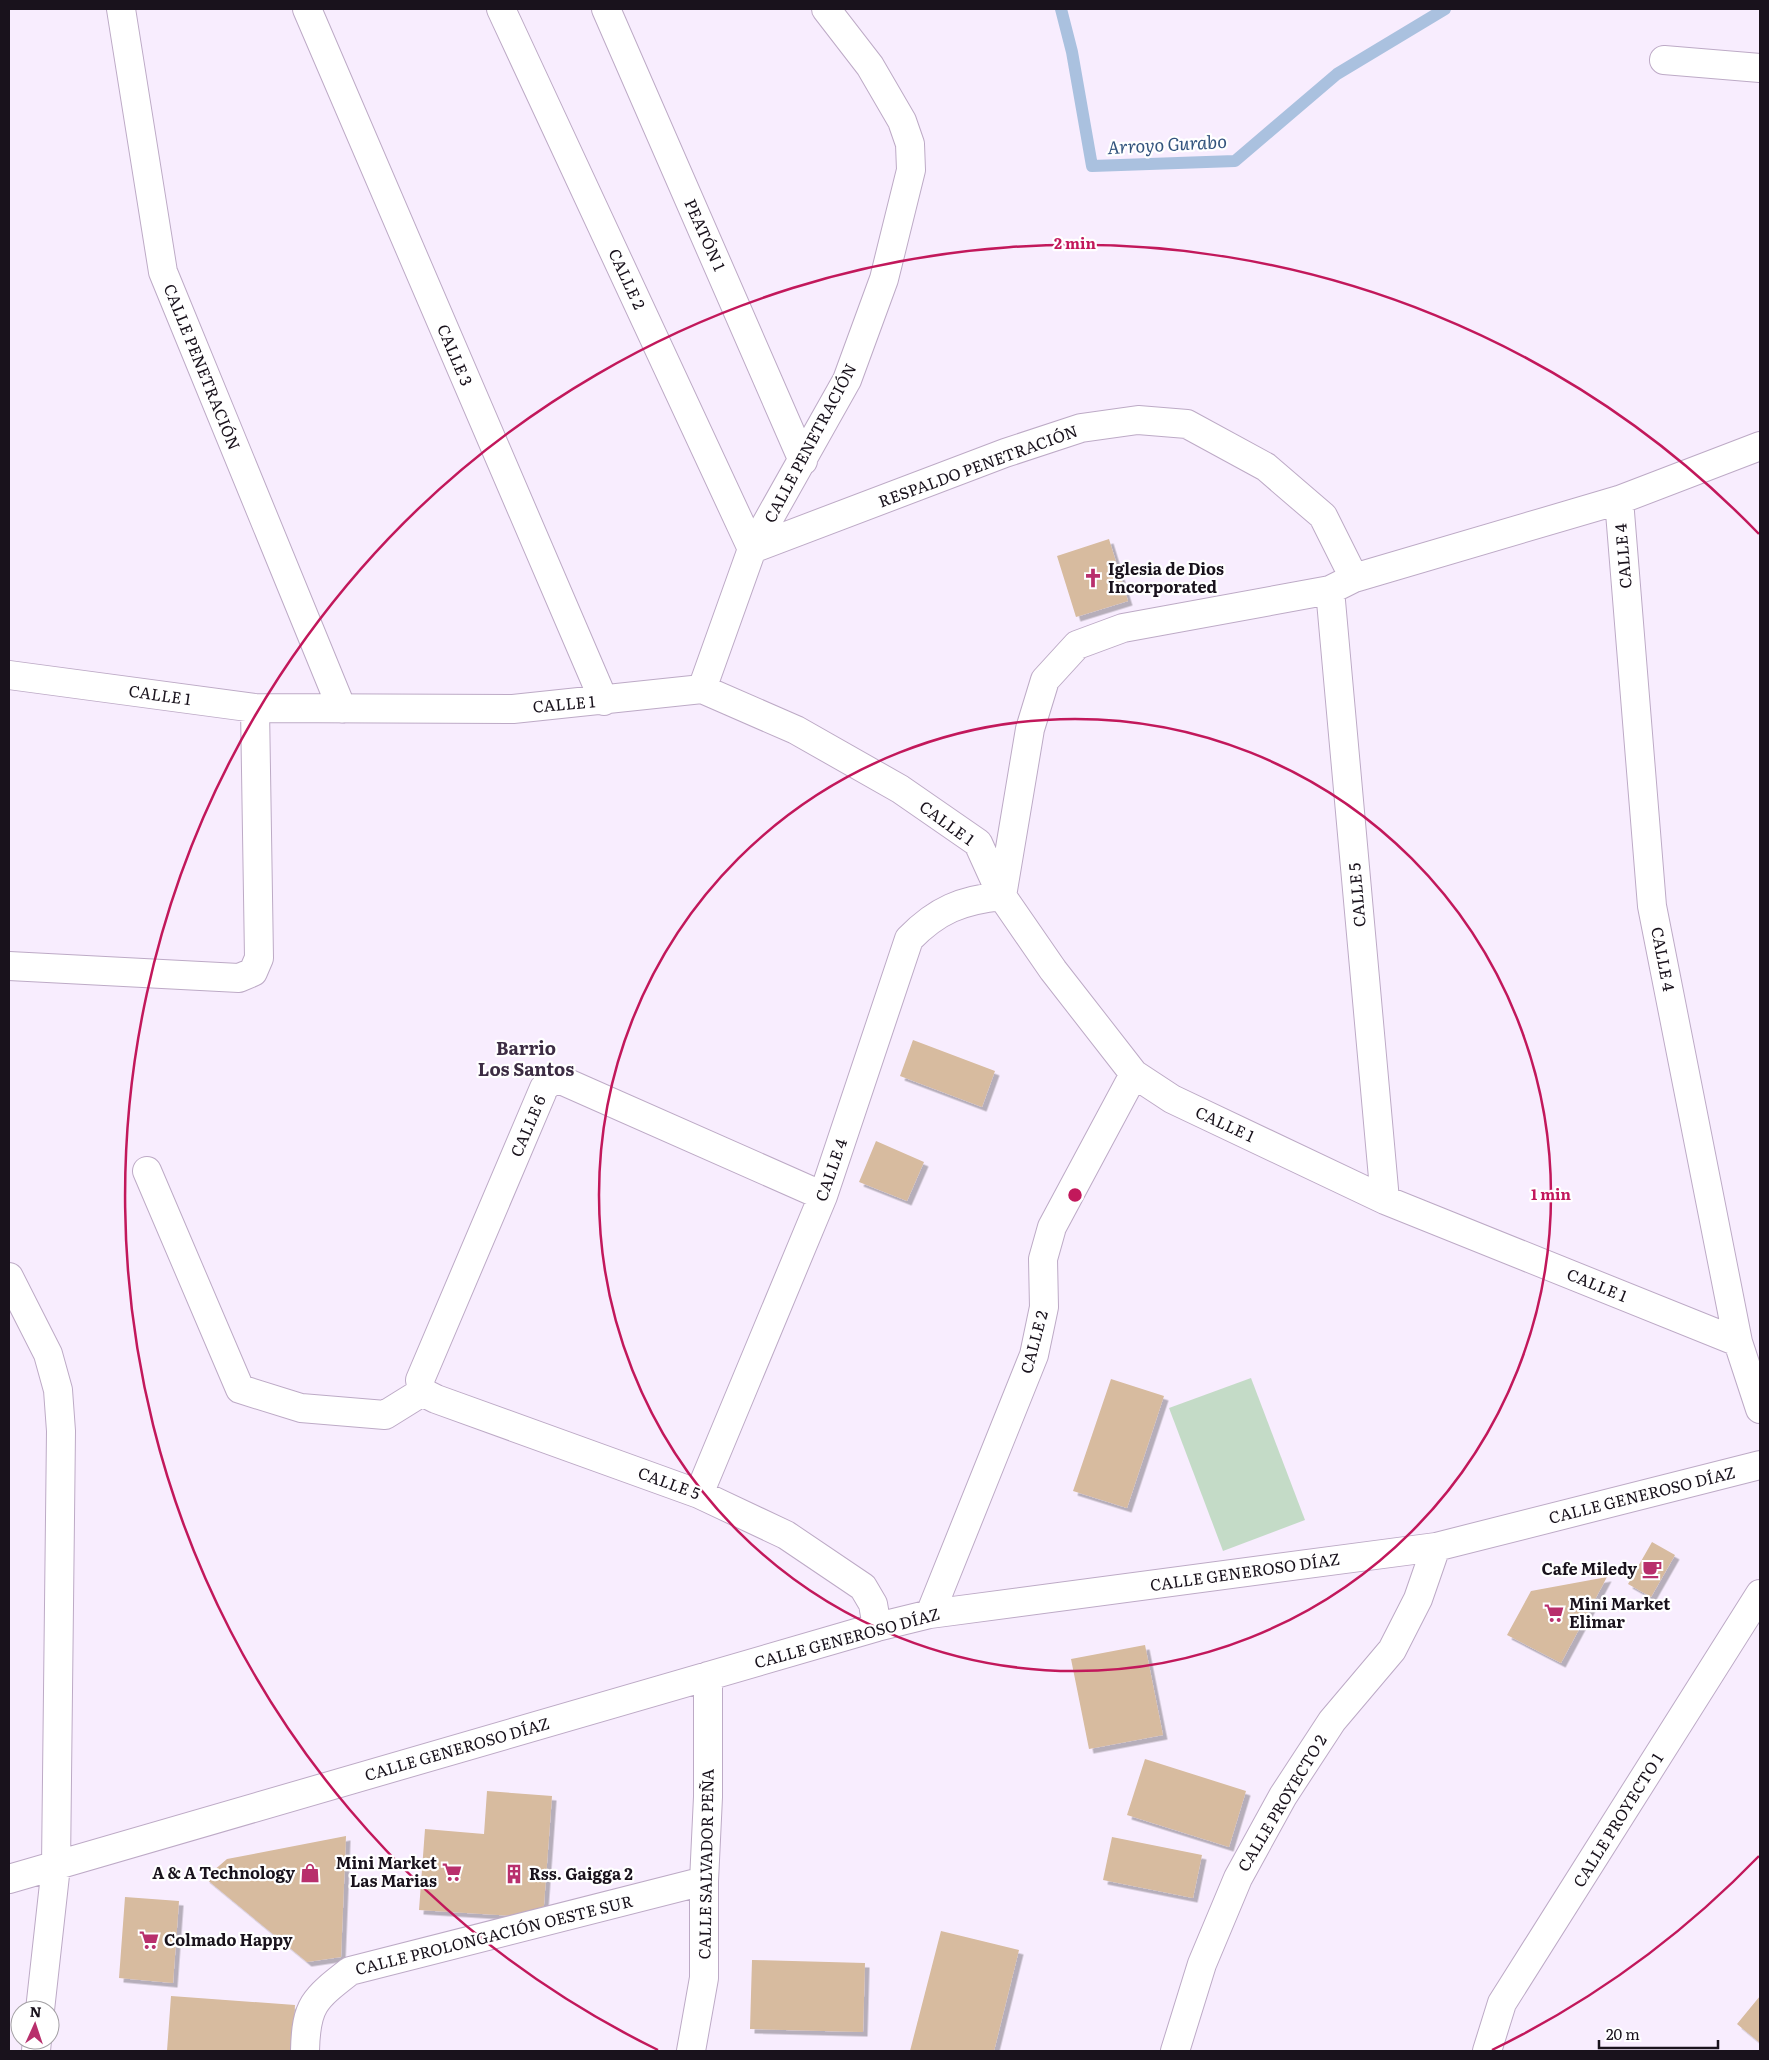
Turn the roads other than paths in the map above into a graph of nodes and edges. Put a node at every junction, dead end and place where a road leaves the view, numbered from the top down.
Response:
1 (120, 9) edge
2 (307, 9) edge
3 (501, 9) edge
4 (606, 9) edge
5 (826, 9) edge
6 (1664, 60) dead end
7 (1760, 68) edge
8 (1760, 446) edge
9 (803, 461) junction
10 (1618, 500) junction
11 (752, 549) junction
12 (1354, 578) junction
13 (1330, 590) junction
14 (9, 675) edge
15 (702, 689) junction
16 (604, 701) junction
17 (255, 708) junction
18 (342, 709) junction
19 (1002, 896) junction
20 (9, 966) edge
21 (1134, 1074) junction
22 (147, 1171) dead end
23 (823, 1196) junction
24 (1385, 1200) junction
25 (9, 1277) edge
26 (1738, 1342) junction
27 (422, 1392) junction
28 (1760, 1410) edge
29 (1760, 1465) edge
30 (699, 1494) junction
31 (1436, 1547) junction
32 (1760, 1594) edge
33 (930, 1614) junction
34 (877, 1627) junction
35 (708, 1676) junction
36 (56, 1866) junction
37 (9, 1879) edge
38 (704, 1881) junction
39 (41, 2000) edge
40 (305, 2051) edge
41 (691, 2051) edge
42 (1175, 2051) edge
43 (1487, 2051) edge

1 - 18 street, CALLE PENETRACIÓN
2 - 16 street, CALLE 3
3 - 11 street, CALLE 2
4 - 9 street, PEATÓN 1
5 - 9 street, CALLE PENETRACIÓN
6 - 7 street
8 - 10 street
9 - 11 street, CALLE PENETRACIÓN
10 - 12 street
10 - 26 street, CALLE 4
11 - 12 street, RESPALDO PENETRACIÓN
11 - 15 street, CALLE PENETRACIÓN
12 - 13 street
13 - 19 street
13 - 24 street, CALLE 5
14 - 17 street, CALLE 1
15 - 16 street, CALLE 1
15 - 19 street, CALLE 1
16 - 18 street, CALLE 1
17 - 18 street, CALLE 1
17 - 20 street
19 - 21 street, CALLE 1
19 - 23 street, CALLE 4
21 - 24 street, CALLE 1
21 - 33 street, CALLE 2
22 - 27 street
23 - 27 street, CALLE 6
23 - 30 street, CALLE 4
24 - 26 street, CALLE 1
25 - 36 street
26 - 28 street, CALLE 4
27 - 30 street, CALLE 5
29 - 31 street, CALLE GENEROSO DÍAZ
30 - 34 street, CALLE 5
31 - 33 street, CALLE GENEROSO DÍAZ
31 - 42 street, CALLE PROYECTO 2
32 - 43 street, CALLE PROYECTO 1
33 - 34 street, CALLE GENEROSO DÍAZ
34 - 35 street, CALLE GENEROSO DÍAZ
35 - 36 street, CALLE GENEROSO DÍAZ
35 - 38 street, CALLE SALVADOR PEÑA
36 - 37 street, CALLE GENEROSO DÍAZ
36 - 39 street
38 - 40 street, CALLE PROLONGACIÓN OESTE SUR
38 - 41 street, CALLE SALVADOR PEÑA

